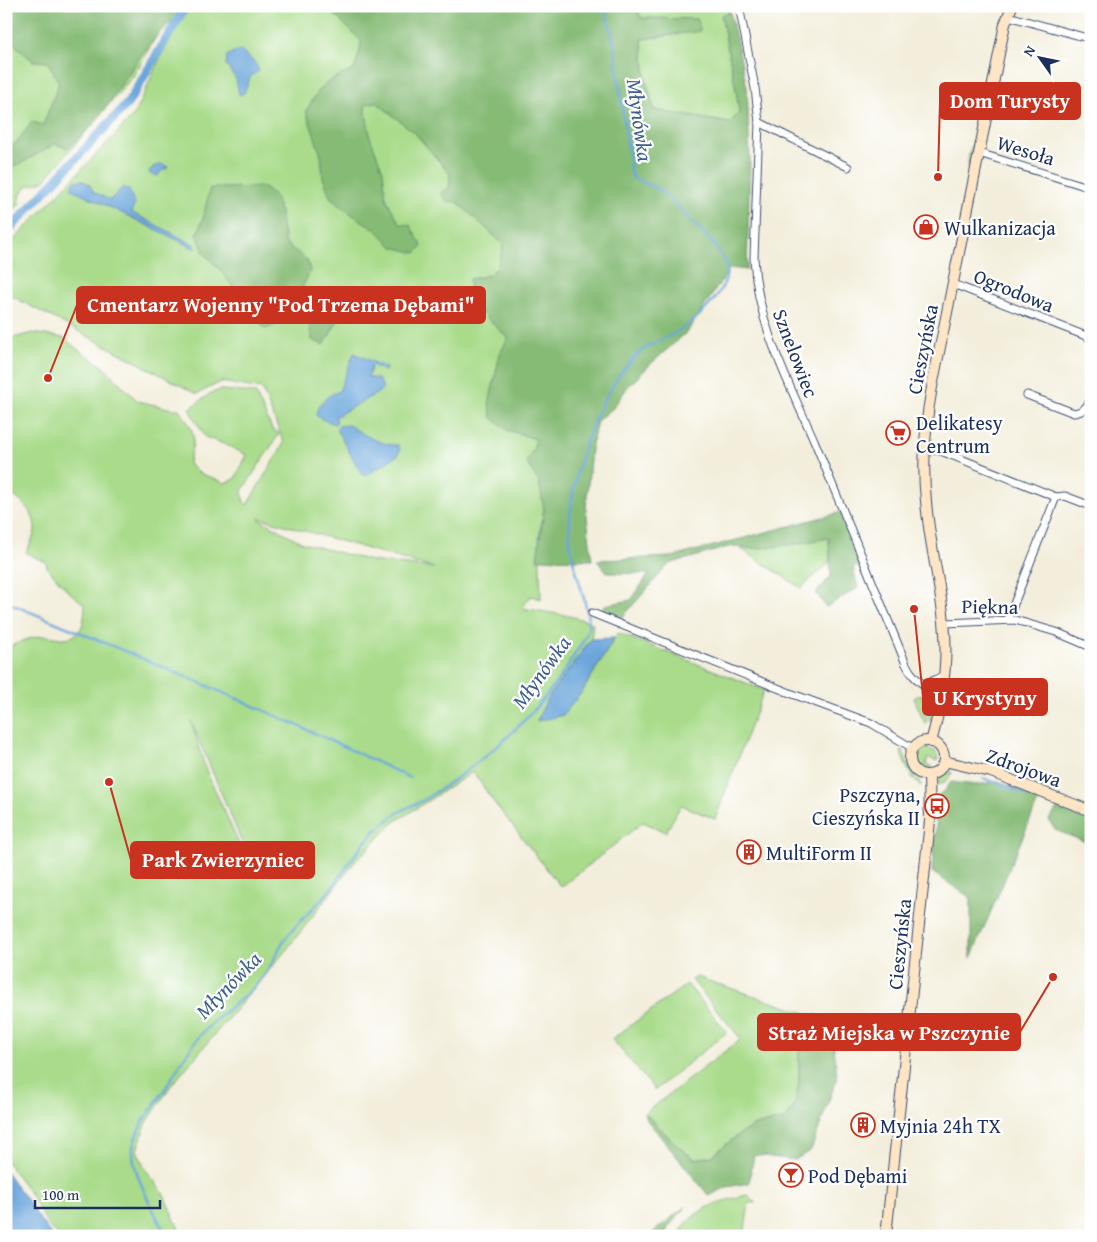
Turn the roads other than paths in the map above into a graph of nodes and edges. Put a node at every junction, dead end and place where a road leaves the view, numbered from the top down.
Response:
1 (739, 6) edge
2 (1003, 6) edge
3 (1008, 15) edge
4 (1091, 39) edge
5 (759, 122) junction
6 (979, 153) junction
7 (848, 167) dead end
8 (1091, 188) edge
9 (953, 284) junction
10 (1091, 338) edge
11 (1027, 395) dead end
12 (1091, 398) edge
13 (924, 449) junction
14 (1056, 497) junction
15 (1091, 506) edge
16 (592, 613) dead end
17 (1008, 619) junction
18 (945, 622) junction
19 (1091, 646) edge
20 (945, 675) junction
21 (924, 685) junction
22 (941, 703) junction
23 (931, 742) junction
24 (914, 749) junction
25 (944, 761) junction
26 (929, 775) junction
27 (1091, 811) edge
28 (886, 1236) edge

1 - 5 street, Sznelowiec
2 - 3 main road, Cieszyńska
3 - 4 street
3 - 6 main road, Cieszyńska
5 - 7 street
5 - 21 street, Sznelowiec
6 - 8 street, Wesoła
6 - 9 main road, Cieszyńska
9 - 10 street, Ogrodowa
9 - 13 main road, Cieszyńska
11 - 12 street
13 - 14 street
13 - 18 main road, Cieszyńska
14 - 15 street
14 - 17 street
16 - 24 street
17 - 18 street, Piękna
17 - 19 street, Piękna
18 - 20 main road, Cieszyńska
20 - 21 street
20 - 22 main road, Cieszyńska
21 - 22 street, Sznelowiec
22 - 23 main road, Cieszyńska
23 - 24 main road
23 - 25 main road
24 - 26 main road
25 - 26 main road
25 - 27 main road, Zdrojowa
26 - 28 main road, Cieszyńska

